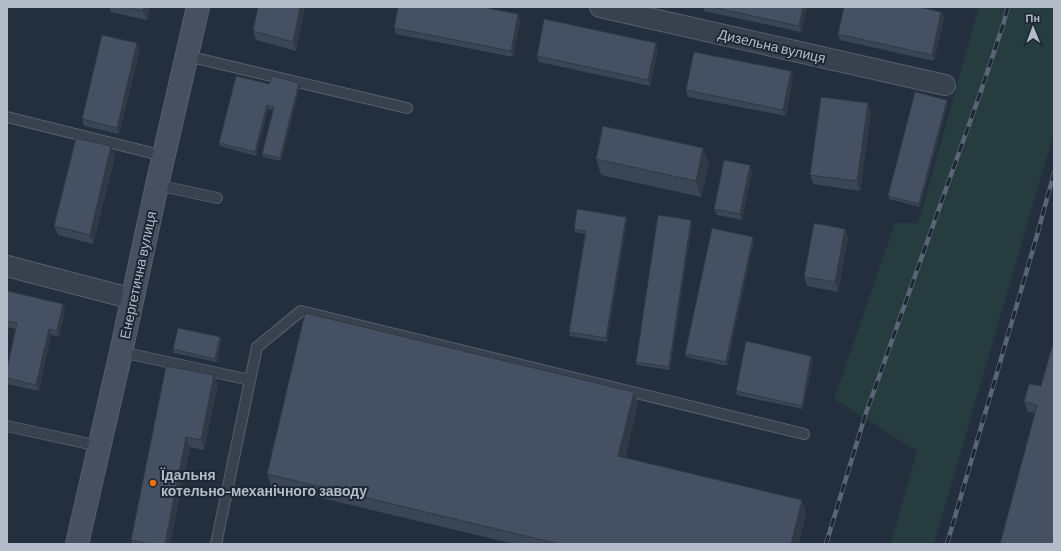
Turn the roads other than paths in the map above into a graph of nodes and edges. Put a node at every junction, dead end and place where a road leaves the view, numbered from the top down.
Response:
1 (198, 7) edge
2 (600, 7) edge
3 (187, 56) junction
4 (945, 85) dead end
5 (407, 108) dead end
6 (7, 116) edge
7 (164, 156) junction
8 (157, 185) junction
9 (217, 198) dead end
10 (7, 266) edge
11 (133, 299) junction
12 (121, 352) junction
13 (250, 380) junction
14 (7, 426) edge
15 (804, 434) dead end
16 (99, 446) junction
17 (77, 544) edge
18 (216, 544) edge

1 - 3 street, Енергетична вулиця
2 - 4 street, Дизельна вулиця
3 - 5 lane
3 - 7 street, Енергетична вулиця
6 - 7 lane
7 - 8 street, Енергетична вулиця
8 - 9 lane
8 - 11 street, Енергетична вулиця
10 - 11 street
11 - 12 street, Енергетична вулиця
12 - 13 lane
12 - 16 street, Енергетична вулиця
13 - 15 lane
13 - 18 lane
14 - 16 lane
16 - 17 street, Енергетична вулиця

